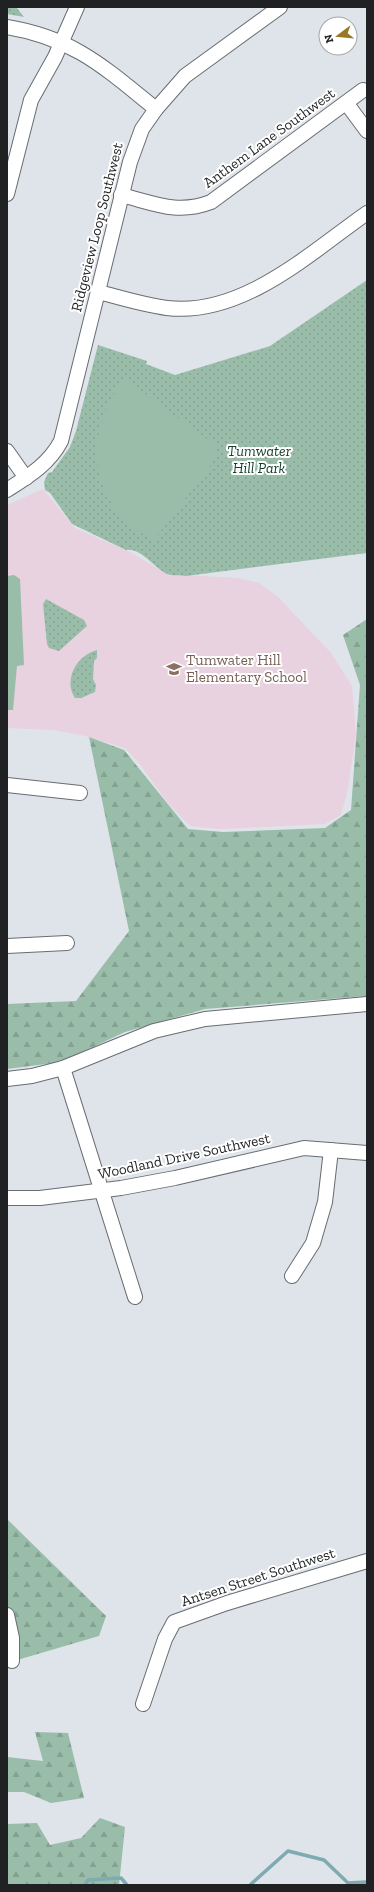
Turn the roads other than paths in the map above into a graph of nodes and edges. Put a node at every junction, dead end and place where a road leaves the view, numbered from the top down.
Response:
1 (77, 7) edge
2 (280, 7) edge
3 (7, 27) edge
4 (62, 41) junction
5 (364, 90) dead end
6 (347, 104) junction
7 (156, 109) junction
8 (367, 131) edge
9 (7, 194) edge
10 (121, 195) junction
11 (367, 213) edge
12 (99, 292) junction
13 (7, 451) edge
14 (26, 478) junction
15 (7, 490) edge
16 (7, 785) edge
17 (80, 793) dead end
18 (67, 943) dead end
19 (7, 946) edge
20 (367, 1004) edge
21 (63, 1068) junction
22 (7, 1079) edge
23 (331, 1150) junction
24 (367, 1153) edge
25 (100, 1191) junction
26 (7, 1198) edge
27 (292, 1276) dead end
28 (135, 1297) dead end
29 (367, 1561) edge
30 (7, 1615) edge
31 (12, 1661) dead end
32 (143, 1704) dead end

1 - 4 street
2 - 7 street, Ridgeview Loop Southwest
3 - 4 street
4 - 7 street
4 - 9 street
5 - 6 street, Anthem Lane Southwest
6 - 8 street
6 - 10 street, Anthem Lane Southwest
7 - 10 street, Ridgeview Loop Southwest
10 - 12 street, Ridgeview Loop Southwest
11 - 12 street
12 - 14 street, Ridgeview Loop Southwest
13 - 14 street
14 - 15 street, Ridgeview Loop Southwest
16 - 17 street
18 - 19 street
20 - 21 street
21 - 22 street
21 - 25 street
23 - 24 street, Woodland Drive Southwest
23 - 25 street, Woodland Drive Southwest
23 - 27 street
25 - 26 street, Woodland Drive Southwest
25 - 28 street
29 - 32 street, Antsen Street Southwest
30 - 31 street

